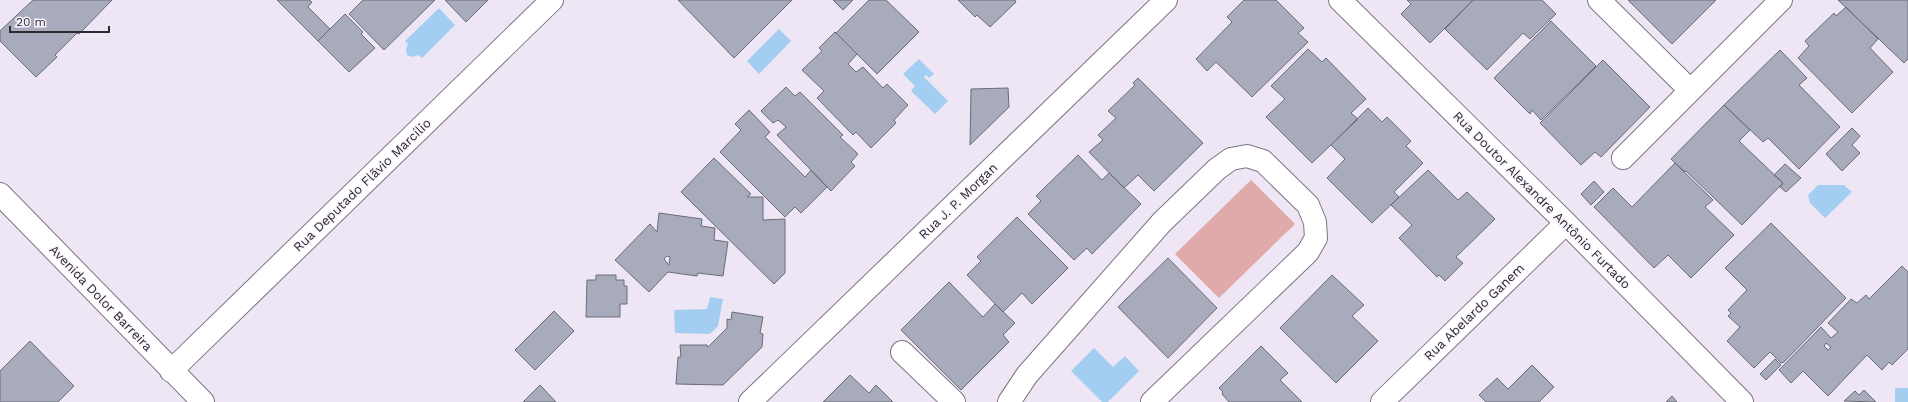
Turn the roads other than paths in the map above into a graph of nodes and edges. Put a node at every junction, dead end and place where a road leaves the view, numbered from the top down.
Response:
1 (552, 0) edge
2 (1166, 0) edge
3 (1340, 0) edge
4 (1599, 0) edge
5 (1769, 4) edge
6 (1690, 90) junction
7 (1623, 158) dead end
8 (0, 194) edge
9 (1566, 223) junction
10 (902, 352) dead end
11 (171, 371) junction
12 (203, 402) edge
13 (750, 402) edge
14 (954, 402) edge
15 (1009, 402) edge
16 (1152, 402) edge
17 (1382, 402) edge
18 (1742, 402) edge

1 - 11 street, Rua Deputado Flãvio Marcílio
2 - 13 street, Rua J. P. Morgan
3 - 9 street, Rua Doutor Alexandre Antônio Furtado
4 - 6 street
5 - 6 street
6 - 7 street
8 - 11 street, Avenida Dolor Barreira
9 - 17 street, Rua Abelardo Ganem
9 - 18 street, Rua Doutor Alexandre Antônio Furtado
10 - 14 street
11 - 12 street, Avenida Dolor Barreira
15 - 16 street

